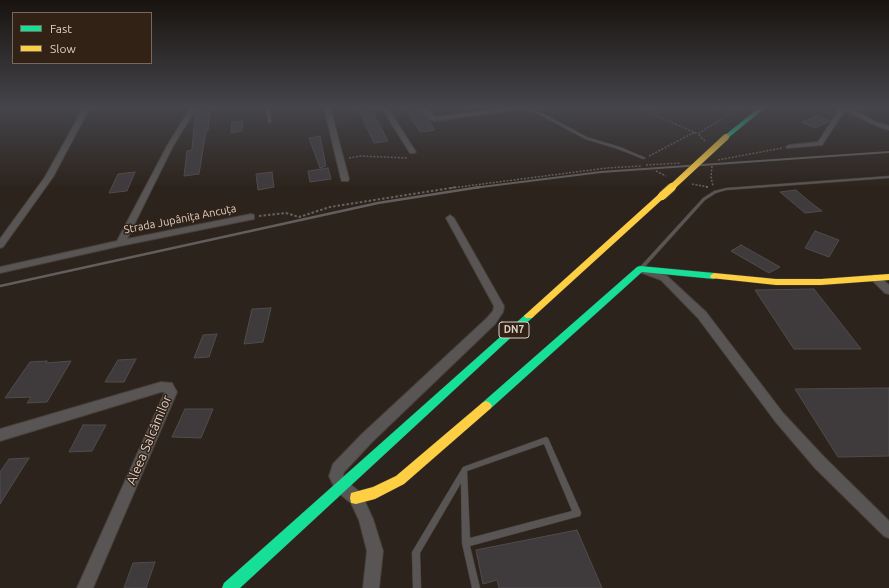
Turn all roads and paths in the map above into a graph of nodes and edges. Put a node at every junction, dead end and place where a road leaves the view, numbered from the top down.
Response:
1 (72, 134) edge
2 (177, 134) edge
3 (334, 134) edge
4 (402, 134) edge
5 (579, 134) edge
6 (691, 134) edge
7 (698, 134) edge
8 (729, 134) edge
9 (826, 134) edge
10 (703, 138) dead end
11 (789, 147) joint
12 (412, 152) joint
13 (644, 158) joint
14 (340, 159) junction
15 (713, 160) dead end
16 (681, 163) dead end
17 (889, 177) edge
18 (345, 179) dead end
19 (251, 217) joint
20 (450, 218) dead end
21 (120, 243) junction
22 (0, 245) edge
23 (640, 269) junction
24 (0, 270) edge
25 (889, 277) edge
26 (875, 278) junction
27 (889, 290) edge
28 (0, 435) edge
29 (464, 471) junction
30 (342, 486) junction
31 (356, 498) junction
32 (889, 532) edge
33 (466, 543) junction
34 (85, 588) edge
35 (229, 588) edge
36 (371, 588) edge
37 (417, 588) edge
38 (476, 588) edge

1 - 22 street
2 - 21 street, Strada Jupânița Ancuța
3 - 14 street
4 - 12 street
5 - 13 lane
6 - 13 path
7 - 10 path
8 - 30 main road, DN7, bridge
9 - 11 street
11 - 15 path
12 - 14 path
14 - 18 street
16 - 19 path
17 - 23 lane
19 - 21 street, Strada Jupânița Ancuța
20 - 30 street
21 - 24 street
23 - 26 main road
23 - 31 main road
23 - 32 street
25 - 26 main road
26 - 27 street
28 - 34 street, Aleea Salcâmilor
29 - 33 lane
29 - 33 lane
29 - 37 lane
30 - 31 street
30 - 35 main road, DN7
31 - 36 street
33 - 38 lane

